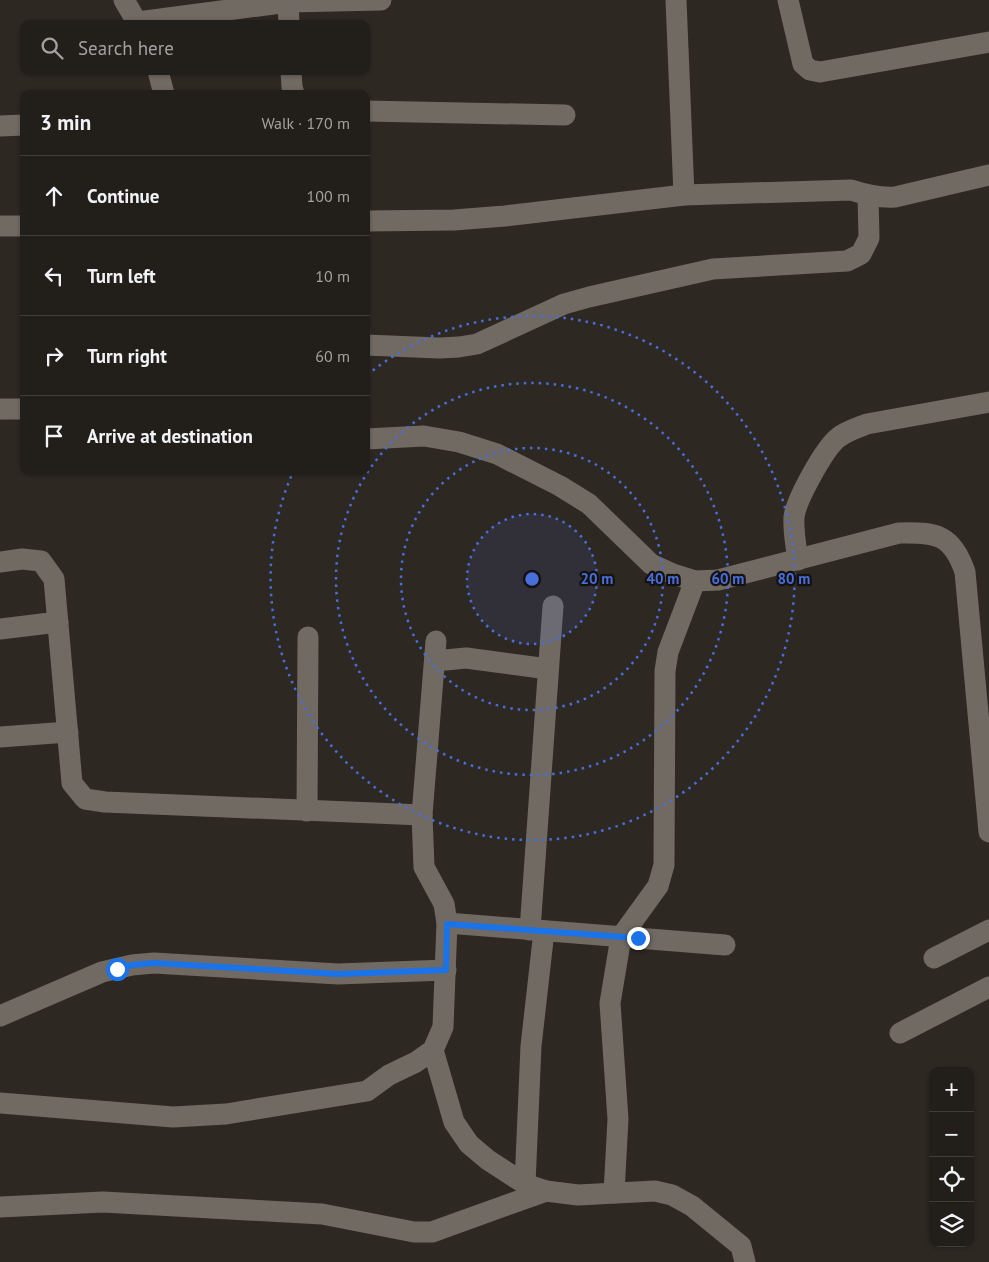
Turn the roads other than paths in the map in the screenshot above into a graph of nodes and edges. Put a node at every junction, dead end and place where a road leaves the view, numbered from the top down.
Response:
1 (124, 0) edge
2 (381, 0) edge
3 (676, 0) edge
4 (788, 0) edge
5 (288, 2) junction
6 (136, 20) edge
7 (159, 20) edge
8 (289, 20) edge
9 (989, 42) edge
10 (159, 75) edge
11 (291, 75) edge
12 (163, 90) edge
13 (293, 90) edge
14 (370, 111) edge
15 (565, 115) dead end
16 (20, 125) edge
17 (0, 126) edge
18 (989, 175) edge
19 (684, 195) junction
20 (868, 196) junction
21 (370, 221) edge
22 (0, 226) edge
23 (20, 226) edge
24 (370, 345) edge
25 (989, 402) edge
26 (0, 409) edge
27 (20, 409) edge
28 (370, 439) edge
29 (798, 560) junction
30 (0, 562) edge
31 (695, 580) junction
32 (552, 606) dead end
33 (58, 622) junction
34 (0, 629) edge
35 (308, 637) dead end
36 (548, 669) junction
37 (68, 732) junction
38 (0, 737) edge
39 (307, 811) junction
40 (422, 815) junction
41 (989, 832) edge
42 (447, 924) junction
43 (989, 930) edge
44 (537, 931) junction
45 (621, 937) junction
46 (725, 945) dead end
47 (934, 958) dead end
48 (446, 970) junction
49 (989, 987) edge
50 (0, 1016) edge
51 (900, 1033) dead end
52 (433, 1050) junction
53 (0, 1102) edge
54 (525, 1184) junction
55 (546, 1191) junction
56 (614, 1193) junction
57 (0, 1207) edge
58 (745, 1262) edge

1 - 6 street
2 - 5 street
3 - 19 street
4 - 9 street
5 - 7 street
5 - 8 street
10 - 12 street
11 - 13 street
14 - 15 street
16 - 17 street
18 - 20 street
19 - 20 street
19 - 21 street
20 - 24 street
22 - 23 street
25 - 29 street
26 - 27 street
28 - 31 street
29 - 31 street
29 - 41 street
30 - 33 street
31 - 45 street
32 - 36 street
33 - 34 street
33 - 37 street
35 - 39 street
36 - 40 street
36 - 44 street
37 - 38 street
37 - 39 street
39 - 40 street
40 - 42 street
42 - 44 street
42 - 48 street
43 - 47 street
44 - 45 street
44 - 54 street
45 - 46 street
45 - 56 street
48 - 50 street
48 - 52 street
49 - 51 street
52 - 53 street
52 - 54 street
54 - 55 street
55 - 56 street
55 - 57 street
56 - 58 street

